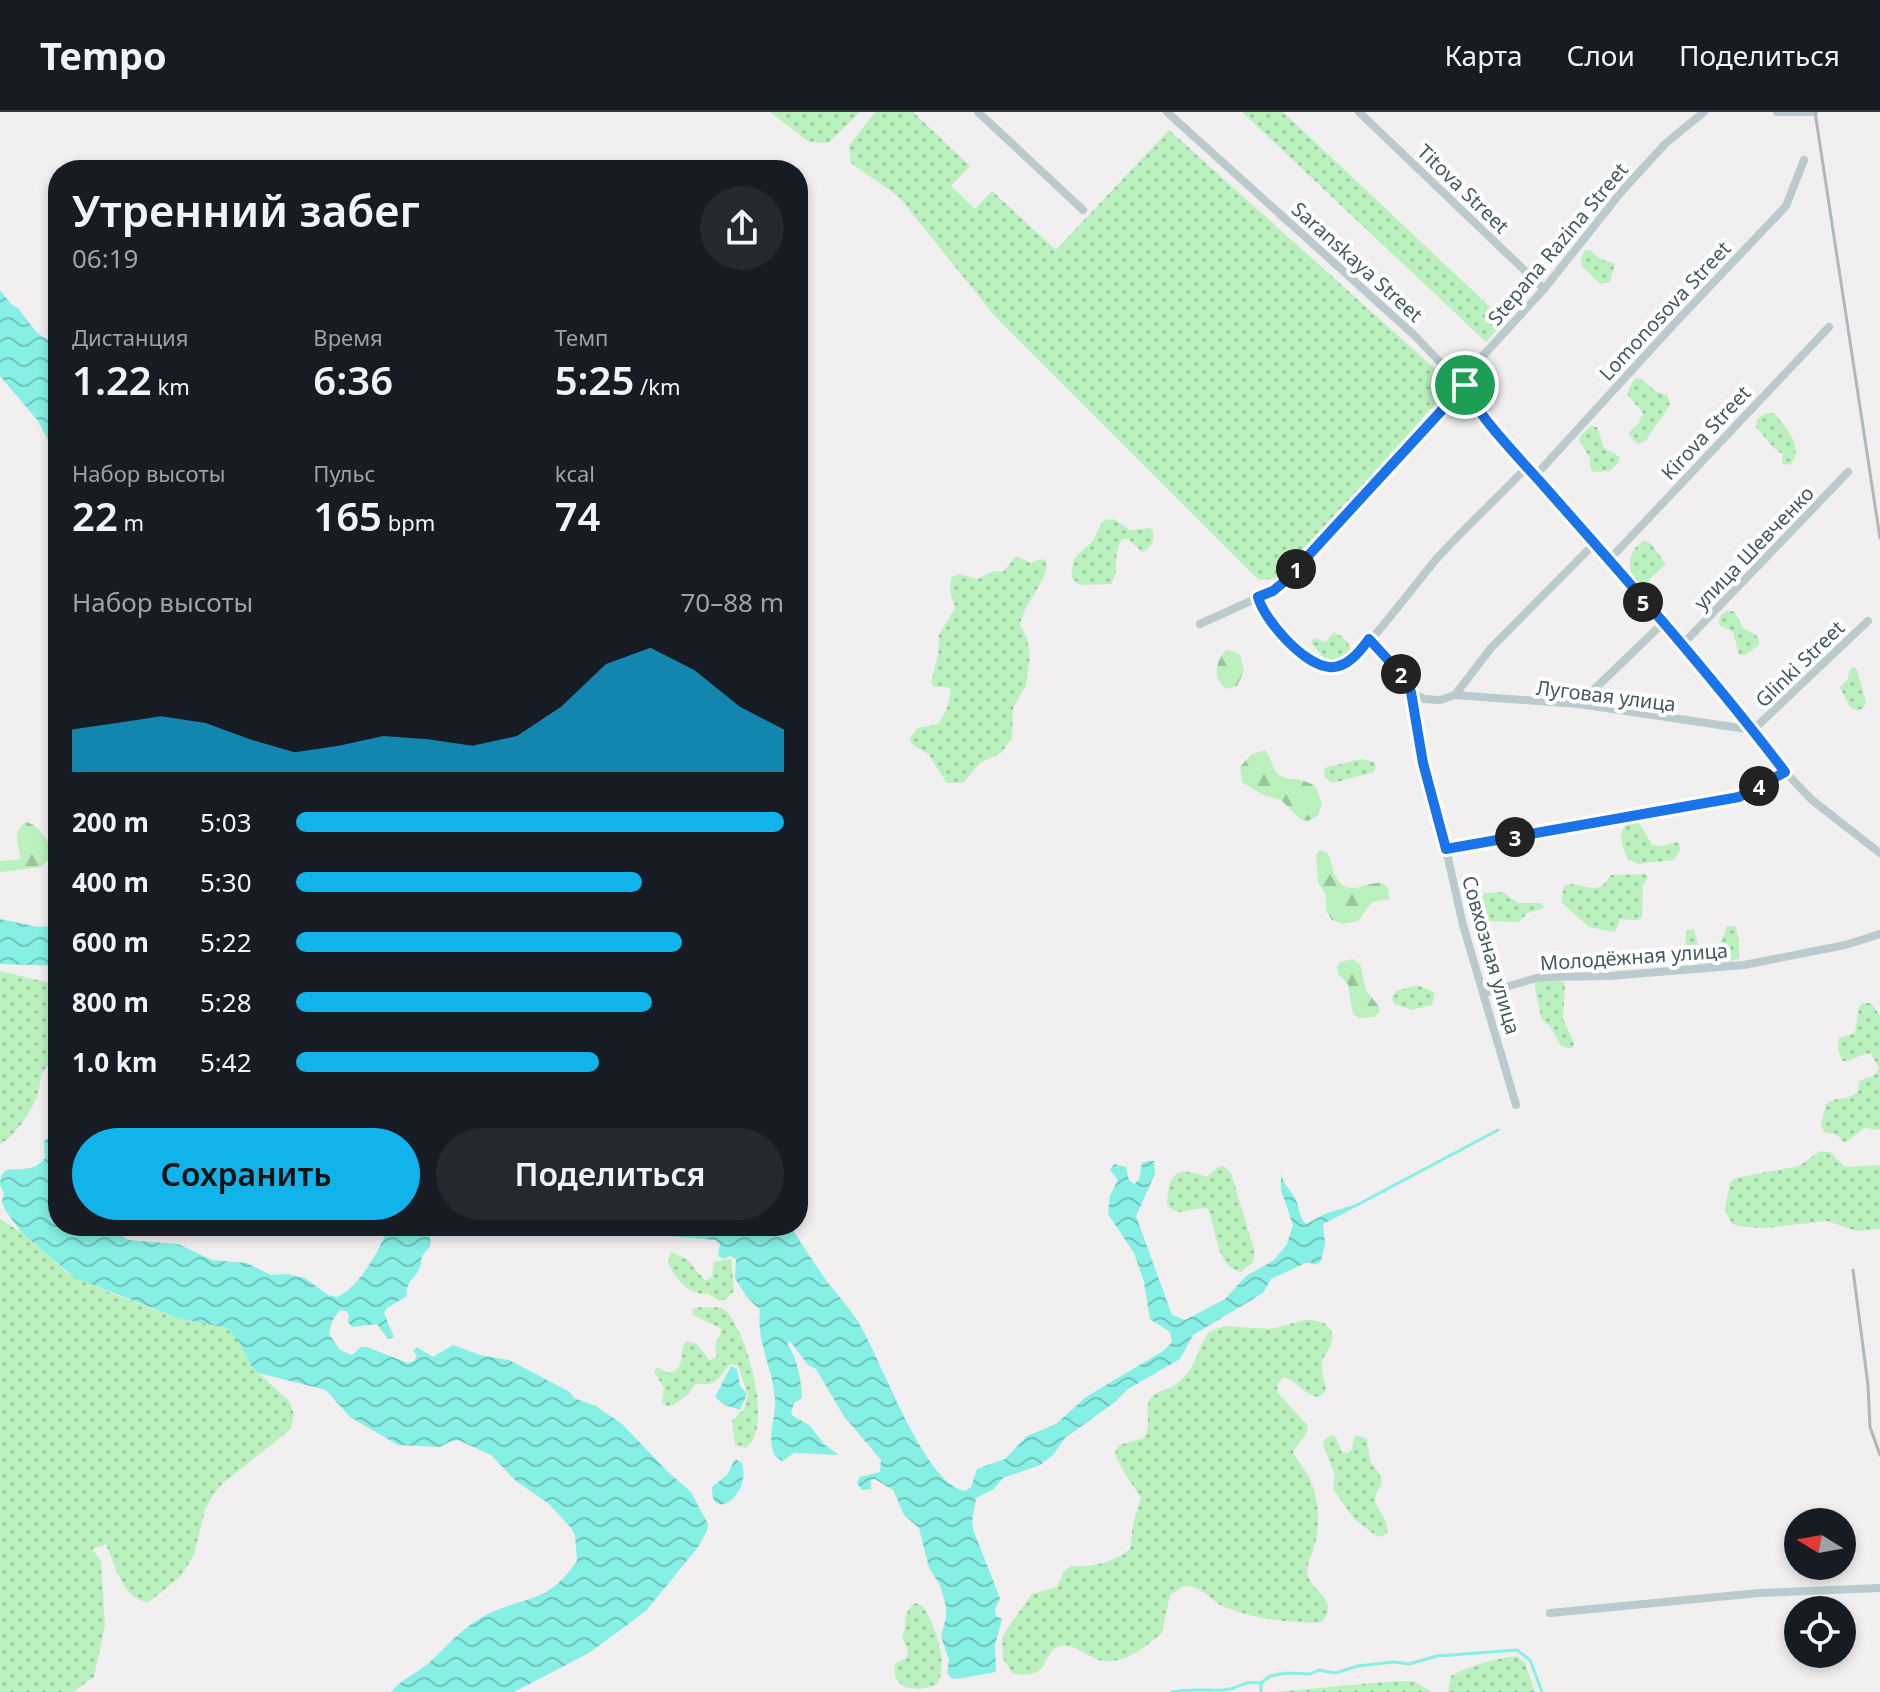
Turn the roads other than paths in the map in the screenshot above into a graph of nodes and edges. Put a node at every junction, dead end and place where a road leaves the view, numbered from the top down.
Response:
1 (978, 112) edge
2 (1167, 112) edge
3 (1359, 112) edge
4 (1704, 112) edge
5 (1777, 112) edge
6 (1814, 112) edge
7 (1804, 160) dead end
8 (1083, 210) dead end
9 (1544, 289) junction
10 (1829, 327) dead end
11 (1465, 385) junction
12 (1527, 467) junction
13 (1848, 472) dead end
14 (1535, 476) junction
15 (1593, 545) junction
16 (1608, 561) junction
17 (1258, 597) junction
18 (1868, 621) dead end
19 (1663, 623) junction
20 (1200, 624) dead end
21 (1369, 639) junction
22 (1682, 645) junction
23 (1411, 692) junction
24 (1455, 695) junction
25 (1579, 704) junction
26 (1753, 730) junction
27 (1785, 772) junction
28 (1446, 849) junction
29 (1880, 853) edge
30 (1880, 934) edge
31 (1485, 993) junction
32 (1516, 1105) dead end
33 (1880, 1588) edge
34 (1550, 1613) dead end

1 - 8 street
2 - 11 street, Saranskaya Street
3 - 9 street, Titova Street
4 - 9 street, Stepana Razina Street
5 - 6 street
7 - 14 street, Lomonosova Street
9 - 11 street, Stepana Razina Street
10 - 16 street, Kirova Street
11 - 12 street, Saranskaya Street
11 - 17 street, Stepana Razina Street
12 - 14 street, Saranskaya Street
12 - 21 street
13 - 22 street, улица Шевченко
14 - 15 street, Saranskaya Street
15 - 16 street, Saranskaya Street
15 - 24 street
16 - 19 street, Saranskaya Street
17 - 20 street, Stepana Razina Street
17 - 21 street
18 - 26 street, Glinki Street
19 - 22 street, Saranskaya Street
19 - 25 street
21 - 23 street, Совхозная улица
22 - 26 street, Saranskaya Street
23 - 24 street
23 - 28 street, Совхозная улица
24 - 25 street, Луговая улица
25 - 26 street, Луговая улица
26 - 27 street, Saranskaya Street
27 - 28 street
27 - 29 street, Saranskaya Street
28 - 31 street, Совхозная улица
30 - 31 street, Молодёжная улица
31 - 32 street, Совхозная улица
33 - 34 street

